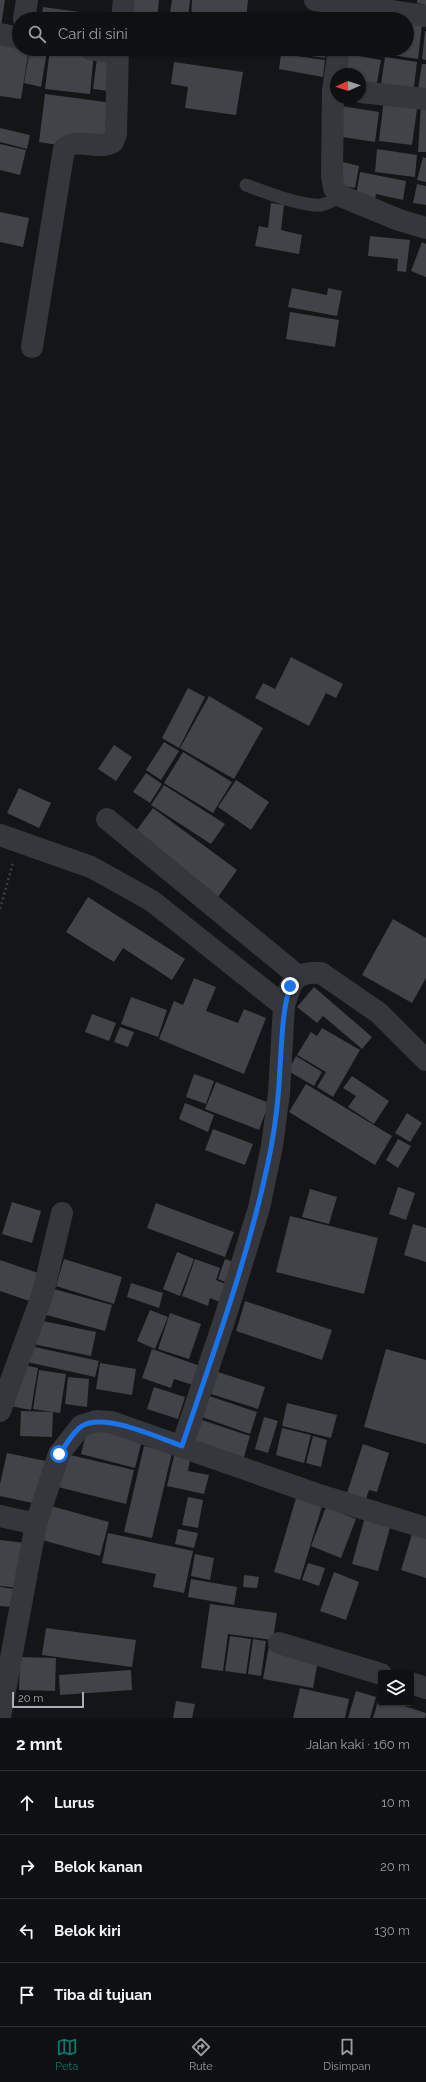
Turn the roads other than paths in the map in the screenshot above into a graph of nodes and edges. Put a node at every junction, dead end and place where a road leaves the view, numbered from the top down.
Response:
1 (27, 0) edge
2 (124, 0) edge
3 (315, 0) edge
4 (375, 4) edge
5 (25, 12) edge
6 (123, 12) edge
7 (344, 12) edge
8 (409, 12) edge
9 (414, 13) edge
10 (426, 16) edge
11 (0, 34) edge
12 (12, 37) edge
13 (118, 56) edge
14 (338, 56) edge
15 (337, 68) edge
16 (366, 93) edge
17 (426, 99) edge
18 (335, 104) edge
19 (246, 185) dead end
20 (341, 196) junction
21 (426, 228) edge
22 (32, 347) dead end
23 (107, 819) dead end
24 (10, 838) edge
25 (298, 976) junction
26 (284, 1006) junction
27 (426, 1060) edge
28 (62, 1213) dead end
29 (0, 1411) edge
30 (182, 1446) junction
31 (0, 1516) edge
32 (36, 1524) junction
33 (426, 1528) edge
34 (279, 1643) dead end
35 (378, 1673) edge
36 (414, 1684) edge
37 (426, 1688) edge
38 (0, 1717) edge

1 - 5 street
2 - 6 street
3 - 7 street
4 - 7 street
4 - 8 street
9 - 10 street
11 - 12 street
13 - 22 street
14 - 15 street
16 - 17 street
18 - 20 street
19 - 20 lane
20 - 21 street
23 - 25 street
24 - 26 street
25 - 26 street
25 - 27 street
26 - 30 street
28 - 29 street
30 - 32 street
30 - 33 street
31 - 32 street
32 - 38 street
34 - 35 street
36 - 37 street

